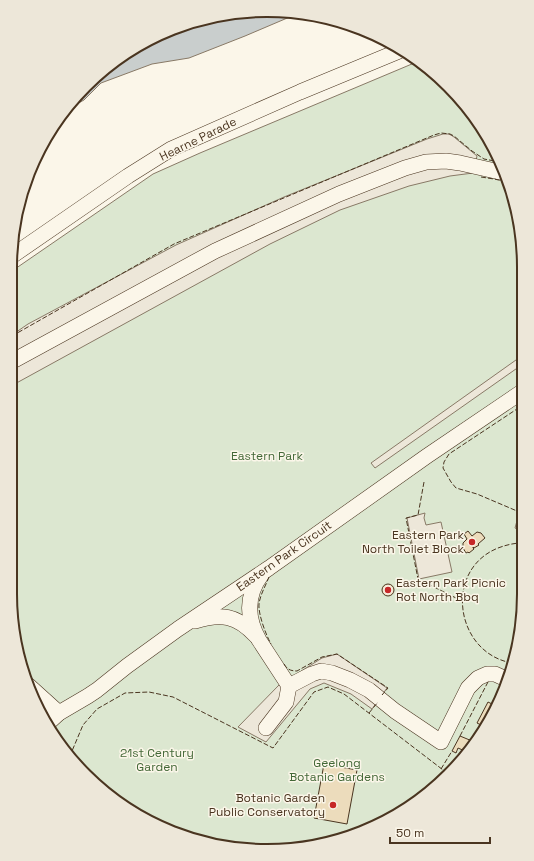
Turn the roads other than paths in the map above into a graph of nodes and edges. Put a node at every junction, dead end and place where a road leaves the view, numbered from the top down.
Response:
1 (396, 52) edge
2 (498, 172) edge
3 (18, 252) edge
4 (17, 359) edge
5 (517, 395) edge
6 (269, 568) junction
7 (178, 629) junction
8 (259, 640) junction
9 (503, 678) edge
10 (289, 686) junction
11 (49, 718) edge
12 (266, 728) dead end

1 - 3 street, Hearne Parade
2 - 4 street
5 - 6 street, Eastern Park Circuit
6 - 7 street, Eastern Park Circuit
6 - 8 street
7 - 8 street
7 - 11 street, Eastern Park Circuit
8 - 10 street
9 - 10 street
10 - 12 street

